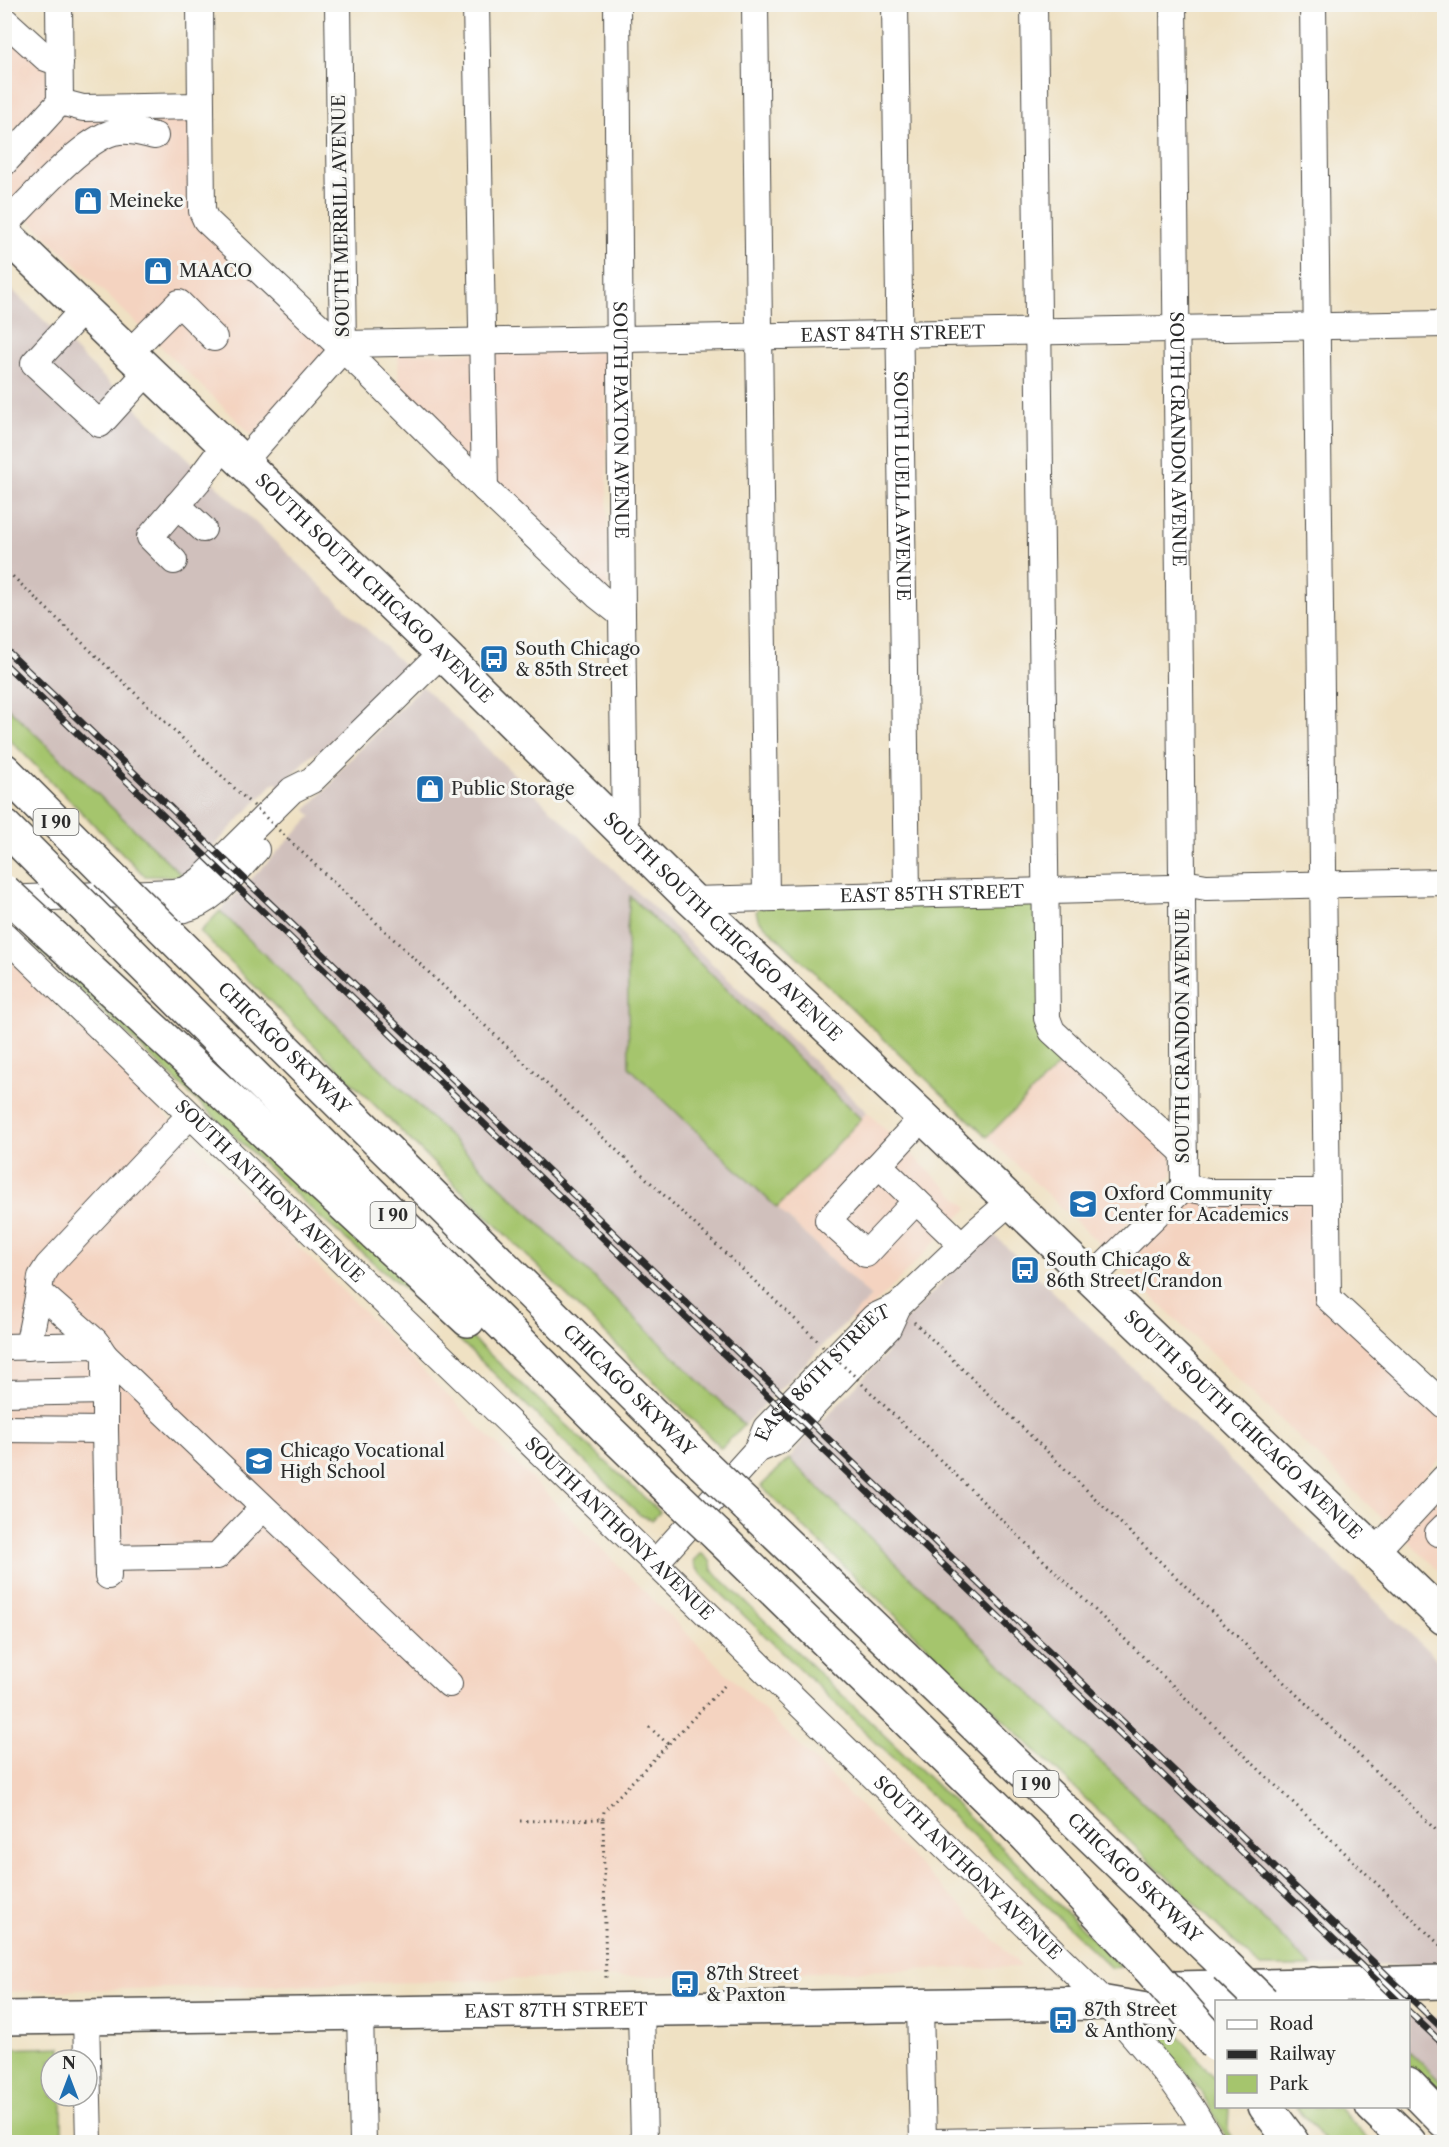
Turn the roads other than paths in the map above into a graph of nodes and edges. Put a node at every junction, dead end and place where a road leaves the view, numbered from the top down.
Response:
1 (59, 4) edge
2 (200, 4) edge
3 (338, 4) edge
4 (476, 4) edge
5 (617, 4) edge
6 (755, 4) edge
7 (895, 4) edge
8 (1034, 4) edge
9 (1173, 4) edge
10 (1313, 4) edge
11 (4, 20) edge
12 (60, 63) junction
13 (60, 102) junction
14 (201, 106) junction
15 (155, 136) dead end
16 (4, 163) edge
17 (4, 226) edge
18 (4, 233) edge
19 (84, 309) junction
20 (1444, 324) edge
21 (1316, 327) junction
22 (1176, 329) junction
23 (1038, 332) junction
24 (899, 334) junction
25 (759, 337) junction
26 (214, 338) dead end
27 (620, 339) junction
28 (482, 342) junction
29 (343, 347) junction
30 (139, 362) junction
31 (234, 454) junction
32 (485, 489) junction
33 (177, 505) junction
34 (203, 529) dead end
35 (174, 561) dead end
36 (621, 615) junction
37 (442, 653) junction
38 (4, 770) edge
39 (312, 780) junction
40 (4, 826) edge
41 (625, 835) junction
42 (1444, 882) edge
43 (1323, 884) junction
44 (1182, 886) junction
45 (4, 891) edge
46 (1044, 891) junction
47 (907, 894) junction
48 (766, 898) junction
49 (4, 899) edge
50 (692, 900) junction
51 (4, 914) edge
52 (4, 935) edge
53 (190, 1115) junction
54 (924, 1117) junction
55 (1184, 1153) junction
56 (879, 1165) junction
57 (1184, 1187) junction
58 (1326, 1192) junction
59 (916, 1201) junction
60 (1011, 1201) junction
61 (962, 1245) junction
62 (1091, 1279) junction
63 (39, 1292) junction
64 (16, 1347) edge
65 (102, 1351) junction
66 (105, 1391) junction
67 (4, 1393) edge
68 (1444, 1405) edge
69 (4, 1429) edge
70 (105, 1430) junction
71 (608, 1430) junction
72 (1444, 1478) edge
73 (263, 1508) junction
74 (1375, 1552) junction
75 (655, 1563) junction
76 (1444, 1618) edge
77 (449, 1684) dead end
78 (1444, 1982) edge
79 (1321, 1993) edge
80 (1262, 2000) edge
81 (1106, 2002) junction
82 (1444, 2002) edge
83 (1410, 2004) edge
84 (920, 2005) junction
85 (641, 2009) junction
86 (1215, 2009) edge
87 (360, 2013) junction
88 (87, 2016) junction
89 (4, 2018) edge
90 (1215, 2044) edge
91 (1410, 2086) edge
92 (1266, 2108) edge
93 (1374, 2108) edge
94 (1444, 2121) edge
95 (1207, 2138) edge
96 (1060, 2141) edge
97 (89, 2142) edge
98 (363, 2142) edge
99 (644, 2142) edge
100 (923, 2142) edge
101 (934, 2142) edge
102 (1292, 2142) edge
103 (1409, 2142) edge

1 - 12 street
2 - 14 street
3 - 29 street, SOUTH MERRILL AVENUE
4 - 28 street
5 - 27 street, SOUTH PAXTON AVENUE
6 - 25 street
7 - 24 street, SOUTH LUELLA AVENUE
8 - 23 street
9 - 22 street, SOUTH CRANDON AVENUE
10 - 21 street
11 - 12 street
12 - 13 street
13 - 14 street
13 - 16 street
14 - 29 street
15 - 17 street
18 - 19 main road, SOUTH SOUTH CHICAGO AVENUE
19 - 30 main road, SOUTH SOUTH CHICAGO AVENUE
19 - 30 street
20 - 21 street, EAST 84TH STREET
21 - 22 street, EAST 84TH STREET
21 - 43 street
22 - 23 street, EAST 84TH STREET
22 - 44 street, SOUTH CRANDON AVENUE
23 - 24 street, EAST 84TH STREET
23 - 46 street
24 - 25 street, EAST 84TH STREET
24 - 47 street, SOUTH LUELLA AVENUE
25 - 27 street, EAST 84TH STREET
25 - 48 street
26 - 30 street
27 - 28 street, EAST 84TH STREET
27 - 36 street, SOUTH PAXTON AVENUE
28 - 29 street, EAST 84TH STREET
28 - 32 street
29 - 31 street, SOUTH MERRILL AVENUE
29 - 32 street
30 - 31 main road, SOUTH SOUTH CHICAGO AVENUE
31 - 33 street, SOUTH MERRILL AVENUE
31 - 37 main road, SOUTH SOUTH CHICAGO AVENUE
32 - 36 street
33 - 34 street
33 - 35 street, SOUTH MERRILL AVENUE
36 - 41 street, SOUTH PAXTON AVENUE
37 - 39 street
37 - 41 main road, SOUTH SOUTH CHICAGO AVENUE
38 - 80 main road, CHICAGO SKYWAY / I 90, bridge
39 - 49 street
39 - 51 street
40 - 71 main road, I 90, bridge
41 - 50 main road, SOUTH SOUTH CHICAGO AVENUE
42 - 43 street, EAST 85TH STREET
43 - 44 street, EAST 85TH STREET
43 - 58 street
44 - 46 street, EAST 85TH STREET
44 - 55 street, SOUTH CRANDON AVENUE
45 - 71 main road, bridge
46 - 47 street, EAST 85TH STREET
46 - 55 street
47 - 48 street, EAST 85TH STREET
48 - 50 street, EAST 85TH STREET
50 - 54 main road, SOUTH SOUTH CHICAGO AVENUE
52 - 53 street, SOUTH ANTHONY AVENUE
53 - 63 street
53 - 75 street, SOUTH ANTHONY AVENUE
54 - 56 street
54 - 60 main road, SOUTH SOUTH CHICAGO AVENUE
55 - 57 street, SOUTH CRANDON AVENUE
56 - 59 street
56 - 59 street
57 - 58 street
57 - 62 street, SOUTH CRANDON AVENUE
58 - 68 street
59 - 61 street
60 - 61 street, EAST 86TH STREET
60 - 62 main road, SOUTH SOUTH CHICAGO AVENUE
61 - 75 street, EAST 86TH STREET
62 - 74 main road, SOUTH SOUTH CHICAGO AVENUE
63 - 64 street
63 - 65 street
64 - 65 street
65 - 66 street
65 - 73 street
66 - 67 street
66 - 70 street
69 - 70 street
70 - 73 street
71 - 90 main road, I 90, bridge
72 - 74 street
73 - 77 street
74 - 76 main road, SOUTH SOUTH CHICAGO AVENUE
75 - 81 street, SOUTH ANTHONY AVENUE
78 - 79 main road, EAST 87TH STREET
79 - 81 main road, EAST 87TH STREET
81 - 84 main road, EAST 87TH STREET
81 - 86 main road, EAST 87TH STREET
81 - 95 street, SOUTH ANTHONY AVENUE
82 - 83 main road
84 - 85 main road, EAST 87TH STREET
84 - 100 street
85 - 87 main road, EAST 87TH STREET
85 - 99 street
87 - 88 main road, EAST 87TH STREET
87 - 98 street
88 - 89 main road, EAST 87TH STREET
88 - 97 street
91 - 94 main road
92 - 102 main road
93 - 103 main road
95 - 96 street
96 - 101 street

